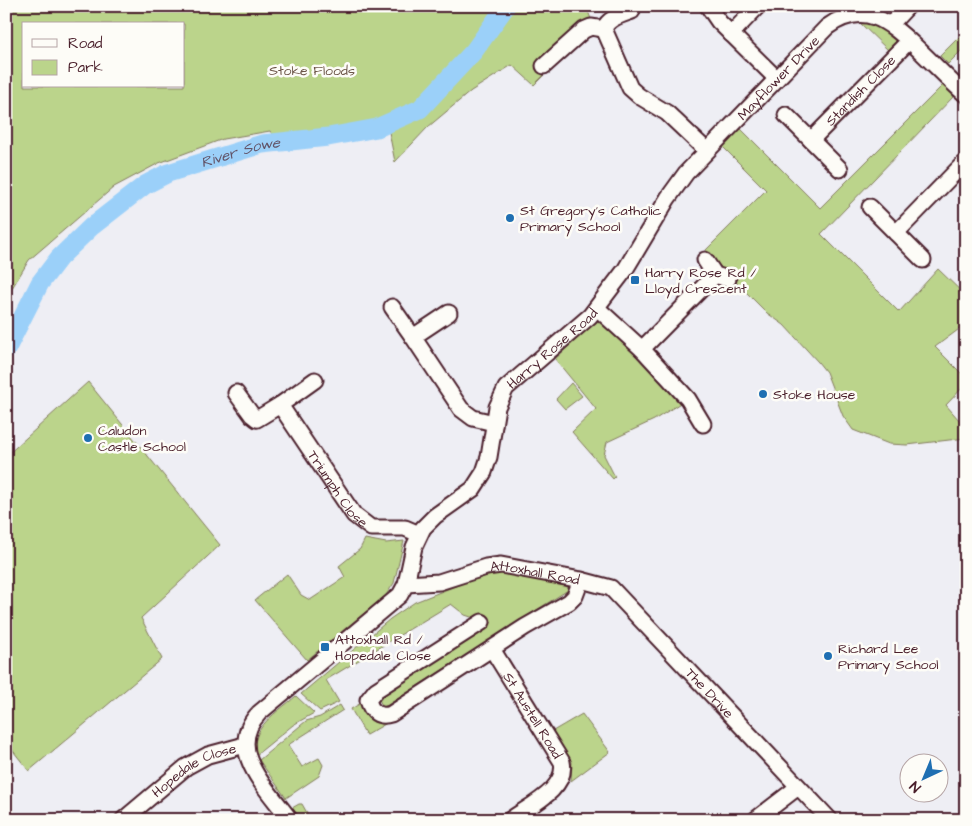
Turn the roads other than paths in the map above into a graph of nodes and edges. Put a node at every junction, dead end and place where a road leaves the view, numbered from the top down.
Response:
1 (708, 6) edge
2 (758, 6) edge
3 (908, 6) edge
4 (632, 11) dead end
5 (891, 24) junction
6 (604, 29) junction
7 (731, 34) junction
8 (909, 41) junction
9 (544, 66) dead end
10 (776, 78) junction
11 (966, 96) edge
12 (786, 115) dead end
13 (811, 140) junction
14 (709, 147) junction
15 (966, 161) edge
16 (840, 168) dead end
17 (870, 208) dead end
18 (896, 233) junction
19 (705, 260) dead end
20 (923, 260) dead end
21 (392, 307) dead end
22 (597, 308) junction
23 (450, 312) dead end
24 (413, 337) junction
25 (642, 349) junction
26 (316, 380) dead end
27 (236, 393) dead end
28 (280, 405) junction
29 (494, 423) junction
30 (703, 424) dead end
31 (419, 534) junction
32 (581, 580) junction
33 (406, 584) junction
34 (482, 622) dead end
35 (492, 649) junction
36 (245, 745) junction
37 (798, 787) junction
38 (123, 820) edge
39 (290, 820) edge
40 (510, 820) edge
41 (756, 820) edge
42 (830, 820) edge

1 - 7 street
2 - 7 street
3 - 5 street
4 - 6 street
5 - 8 street, Mayflower Drive
5 - 10 street, Mayflower Drive
6 - 9 street
6 - 14 street
7 - 10 street
8 - 11 street, Mayflower Drive
8 - 13 street, Standish Close
10 - 14 street, Mayflower Drive
12 - 13 street
13 - 16 street
14 - 22 street, Harry Rose Road
15 - 18 street
17 - 18 street
18 - 20 street
19 - 25 street
21 - 24 street
22 - 25 street
22 - 29 street, Harry Rose Road
23 - 24 street
24 - 29 street
25 - 30 street
26 - 28 street
27 - 28 street
28 - 31 street, Triumph Close
29 - 31 street, Harry Rose Road
31 - 33 street, Harry Rose Road
32 - 33 street, Attoxhall Road
32 - 35 street, Attoxhall Road
32 - 37 street, The Drive
33 - 36 street
34 - 35 street, Attoxhall Road
35 - 40 street, St Austell Road
36 - 38 street, Hopedale Close
36 - 39 street
37 - 41 street
37 - 42 street, The Drive

